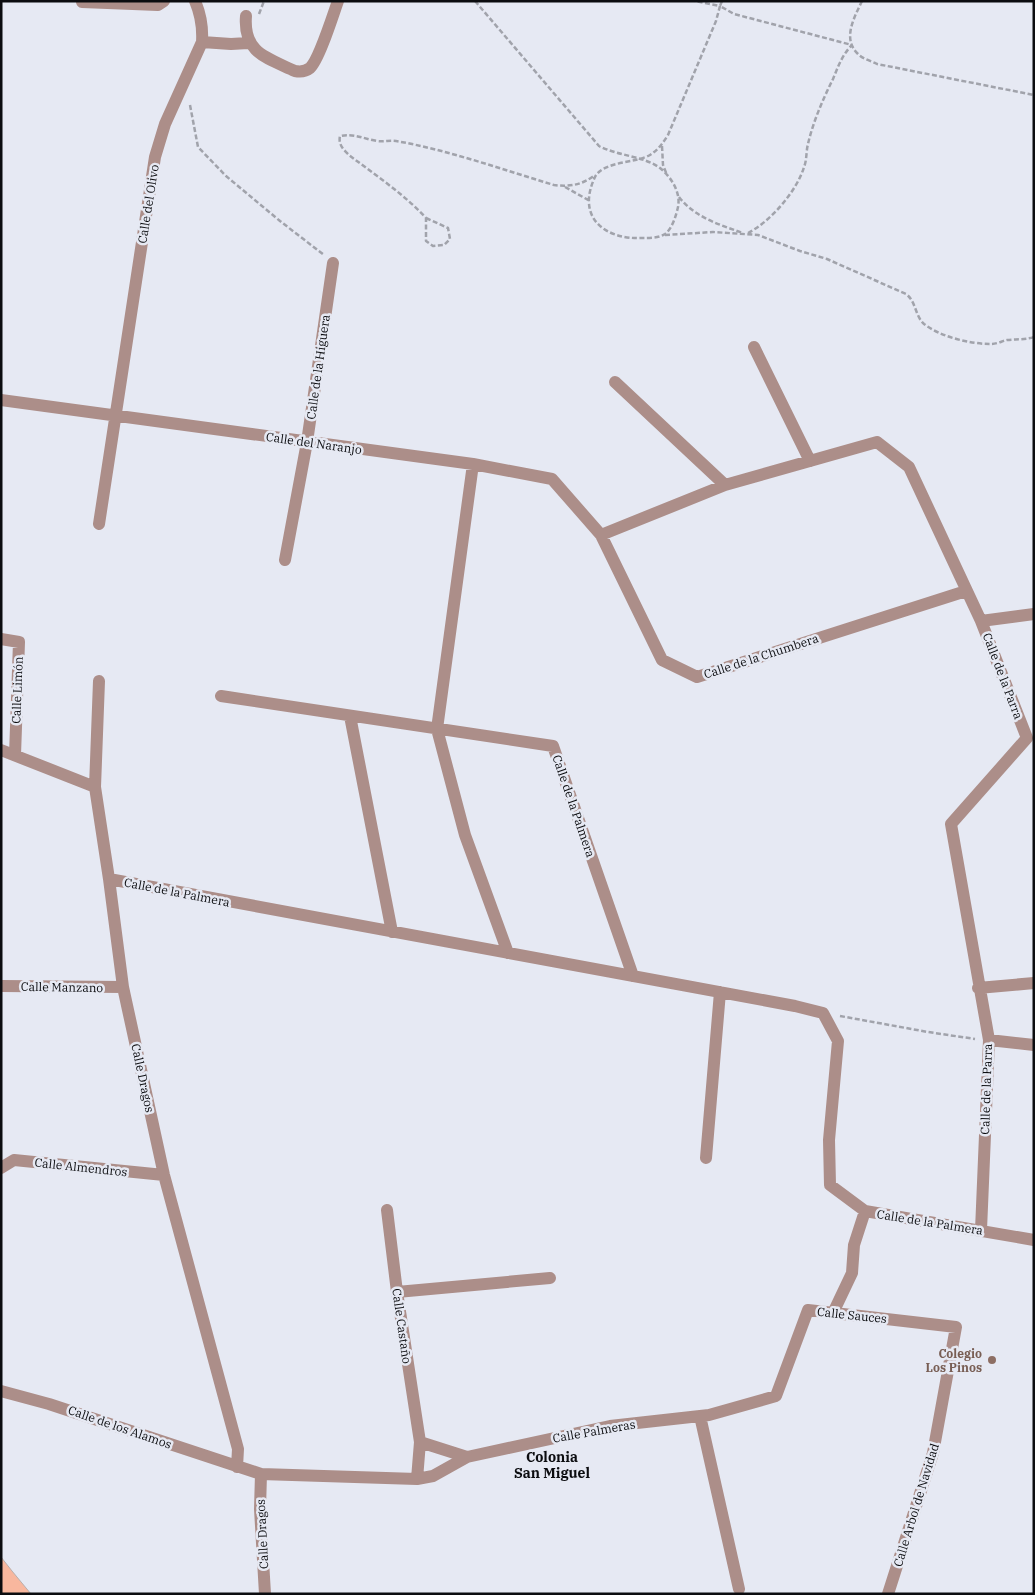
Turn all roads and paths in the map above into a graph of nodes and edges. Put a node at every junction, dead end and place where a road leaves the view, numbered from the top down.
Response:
1 (164, 1) edge
2 (195, 1) edge
3 (338, 1) edge
4 (475, 1) edge
5 (695, 1) edge
6 (722, 1) edge
7 (862, 1) edge
8 (82, 2) edge
9 (720, 6) junction
10 (246, 16) dead end
11 (202, 42) junction
12 (248, 42) junction
13 (852, 46) junction
14 (1034, 95) edge
15 (191, 96) dead end
16 (662, 144) junction
17 (640, 159) junction
18 (596, 174) junction
19 (668, 176) junction
20 (561, 186) junction
21 (678, 196) junction
22 (590, 202) junction
23 (426, 218) junction
24 (746, 234) junction
25 (663, 235) junction
26 (333, 262) joint
27 (1034, 337) edge
28 (754, 347) dead end
29 (615, 382) dead end
30 (1, 400) edge
31 (116, 415) junction
32 (307, 442) junction
33 (810, 461) junction
34 (472, 464) junction
35 (725, 485) junction
36 (99, 524) dead end
37 (601, 535) junction
38 (285, 560) dead end
39 (966, 591) junction
40 (1034, 614) edge
41 (981, 621) junction
42 (1, 639) edge
43 (99, 681) dead end
44 (221, 696) dead end
45 (350, 716) junction
46 (437, 729) junction
47 (1030, 739) edge
48 (1, 750) edge
49 (15, 755) junction
50 (95, 787) junction
51 (109, 879) junction
52 (392, 932) junction
53 (508, 953) junction
54 (634, 976) junction
55 (1034, 983) edge
56 (1, 986) edge
57 (123, 987) junction
58 (978, 988) junction
59 (720, 992) junction
60 (823, 1013) junction
61 (989, 1040) junction
62 (1034, 1045) edge
63 (706, 1158) dead end
64 (1, 1168) edge
65 (164, 1176) junction
66 (387, 1210) dead end
67 (865, 1211) junction
68 (981, 1230) junction
69 (1034, 1240) edge
70 (550, 1278) dead end
71 (397, 1292) junction
72 (833, 1313) junction
73 (956, 1327) joint
74 (1, 1391) edge
75 (776, 1396) joint
76 (700, 1416) junction
77 (420, 1442) junction
78 (467, 1457) junction
79 (237, 1467) junction
80 (261, 1474) junction
81 (417, 1479) junction
82 (739, 1589) dead end
83 (265, 1594) edge
84 (888, 1594) edge

1 - 8 street
2 - 11 street, Calle del Olivo
3 - 12 street
4 - 17 path
5 - 9 path
6 - 9 path
7 - 13 path
9 - 13 path
9 - 16 path
10 - 12 street
11 - 12 street
11 - 31 street, Calle del Olivo
13 - 14 path
13 - 24 path
15 - 26 path
16 - 17 path
16 - 19 path
17 - 18 path
17 - 19 path
18 - 20 path
18 - 22 path
19 - 21 path
20 - 22 path
20 - 23 path
21 - 24 path
21 - 25 path
22 - 25 path
23 - 23 path
24 - 25 path
24 - 27 path
26 - 32 street, Calle de la Higuera
28 - 33 street
29 - 35 street
30 - 31 street, Calle del Naranjo
31 - 32 street, Calle del Naranjo
31 - 36 street, Calle del Olivo
32 - 34 street, Calle del Naranjo
32 - 38 street, Calle de la Higuera
33 - 35 street, Calle de la Parra
33 - 39 street, Calle de la Parra
34 - 37 street, Calle del Naranjo
34 - 46 street
35 - 37 street, Calle de la Parra
37 - 39 street, Calle de la Chumbera
39 - 41 street, Calle de la Parra
40 - 41 street
41 - 47 street, Calle de la Parra
42 - 49 street, Calle Limón
43 - 50 street, Calle Dragos
44 - 45 street, Calle de la Palmera
45 - 46 street, Calle de la Palmera
45 - 52 street
46 - 53 street
46 - 54 street, Calle de la Palmera
47 - 58 street, Calle de la Parra
48 - 49 street
49 - 50 street
50 - 51 street, Calle Dragos
51 - 52 street, Calle de la Palmera
51 - 57 street, Calle Dragos
52 - 53 street, Calle de la Palmera
53 - 54 street, Calle de la Palmera
54 - 59 street, Calle de la Palmera
55 - 58 street
56 - 57 street, Calle Manzano
57 - 65 street, Calle Dragos
58 - 61 street, Calle de la Parra
59 - 60 street, Calle de la Palmera
59 - 63 street
60 - 61 path
60 - 67 street, Calle de la Palmera
61 - 62 street
61 - 68 street, Calle de la Parra
64 - 65 street, Calle Almendros
65 - 79 street, Calle Dragos
66 - 71 street, Calle Castaño
67 - 68 street, Calle de la Palmera
67 - 72 street
68 - 69 street, Calle de la Palmera
70 - 71 street
71 - 77 street, Calle Castaño
72 - 73 street, Calle Sauces
72 - 75 street, Calle Sauces
73 - 84 street, Calle Arbol de Navidad
74 - 79 street, Calle de los Alamos
75 - 76 street, Calle Palmeras
76 - 78 street, Calle Palmeras
76 - 82 street
77 - 78 street
77 - 81 street, Calle Castaño
78 - 81 street, Calle Palmeras
79 - 80 street, Calle Palmeras
80 - 81 street, Calle Palmeras
80 - 83 street, Calle Dragos

